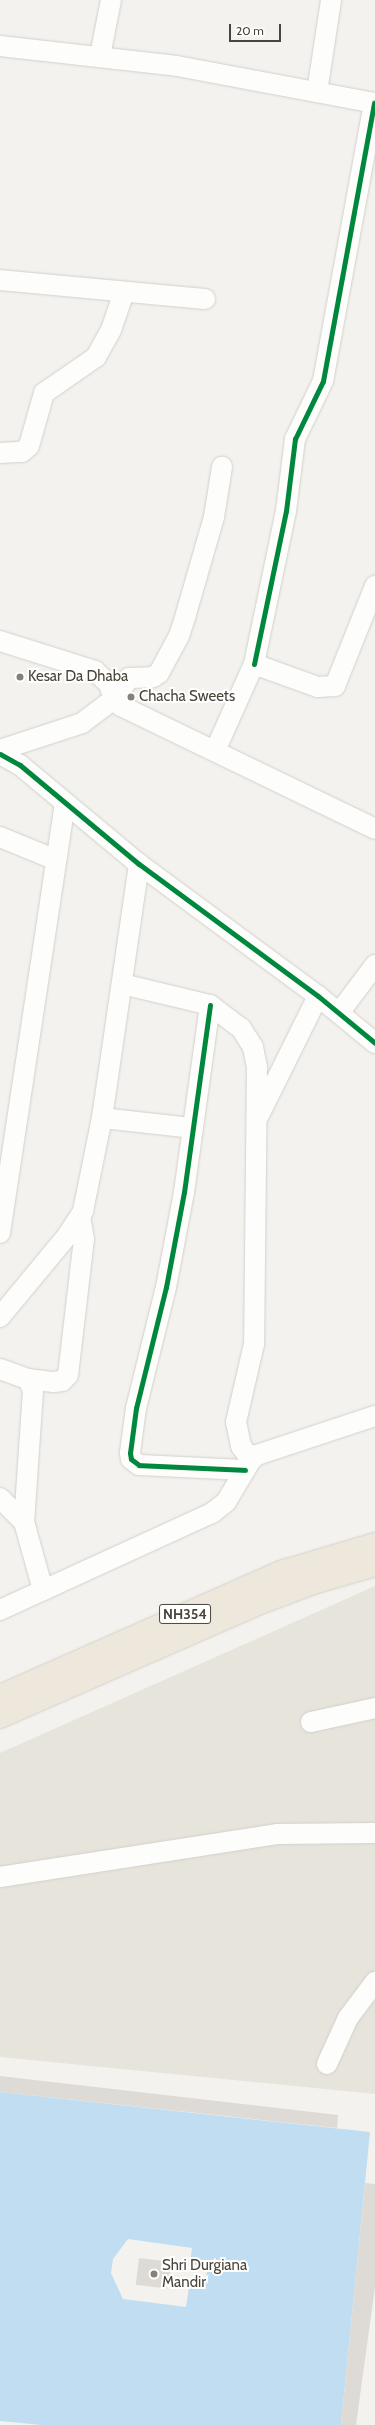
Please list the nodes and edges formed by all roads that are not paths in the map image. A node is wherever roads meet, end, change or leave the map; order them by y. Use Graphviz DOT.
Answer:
graph roads {
  1 [pos="111,0"];
  2 [pos="331,0"];
  3 [pos="0,46"];
  4 [pos="100,56"];
  5 [pos="317,92"];
  6 [pos="375,103"];
  7 [pos="0,280"];
  8 [pos="124,292"];
  9 [pos="205,299"];
  10 [pos="0,453"];
  11 [pos="222,466"];
  12 [pos="375,586"];
  13 [pos="0,641"];
  14 [pos="254,664"];
  15 [pos="114,699"];
  16 [pos="0,750"];
  17 [pos="215,751"];
  18 [pos="0,754"];
  19 [pos="65,805"];
  20 [pos="375,829"];
  21 [pos="0,837"];
  22 [pos="54,859"];
  23 [pos="139,864"];
  24 [pos="375,965"];
  25 [pos="122,984"];
  26 [pos="318,996"];
  27 [pos="210,1005"];
  28 [pos="339,1013"];
  29 [pos="375,1043"];
  30 [pos="102,1118"];
  31 [pos="256,1120"];
  32 [pos="192,1128"];
  33 [pos="80,1217"];
  34 [pos="0,1233"];
  35 [pos="0,1317"];
  36 [pos="0,1369"];
  37 [pos="28,1379"];
  38 [pos="375,1416"];
  39 [pos="248,1465"];
  40 [pos="0,1498"];
  41 [pos="24,1522"];
  42 [pos="375,1544"];
  43 [pos="375,1565"];
  44 [pos="43,1590"];
  45 [pos="0,1610"];
  46 [pos="0,1696"];
  47 [pos="375,1708"];
  48 [pos="0,1717"];
  49 [pos="311,1722"];
  50 [pos="375,1833"];
  51 [pos="0,1877"];
  52 [pos="375,1982"];
  53 [pos="327,2064"];
  1 -- 4 [label="street"];
  2 -- 5 [label="street"];
  3 -- 4 [label="street"];
  4 -- 5 [label="street"];
  5 -- 6 [label="street"];
  6 -- 14 [label="street"];
  7 -- 8 [label="street"];
  8 -- 9 [label="street"];
  8 -- 10 [label="street"];
  11 -- 15 [label="street"];
  12 -- 14 [label="street"];
  13 -- 15 [label="street"];
  14 -- 17 [label="street"];
  15 -- 16 [label="street"];
  15 -- 17 [label="street"];
  17 -- 20 [label="street"];
  18 -- 19 [label="street"];
  19 -- 22 [label="street"];
  19 -- 23 [label="street"];
  21 -- 22 [label="street"];
  22 -- 34 [label="street"];
  23 -- 25 [label="street"];
  23 -- 26 [label="street"];
  24 -- 28 [label="street"];
  25 -- 27 [label="street"];
  25 -- 30 [label="street"];
  26 -- 28 [label="street"];
  26 -- 31 [label="street"];
  27 -- 31 [label="street"];
  27 -- 32 [label="street"];
  28 -- 29 [label="street"];
  30 -- 32 [label="street"];
  30 -- 33 [label="street"];
  31 -- 39 [label="street"];
  32 -- 39 [label="street"];
  33 -- 35 [label="street"];
  33 -- 37 [label="street"];
  36 -- 37 [label="street"];
  37 -- 41 [label="street"];
  38 -- 39 [label="street"];
  39 -- 44 [label="street"];
  40 -- 41 [label="street"];
  41 -- 44 [label="street"];
  42 -- 46 [label="highway, NH354"];
  43 -- 48 [label="highway, NH354"];
  44 -- 45 [label="street"];
  47 -- 49 [label="street"];
  50 -- 51 [label="street"];
  52 -- 53 [label="street"];
}
